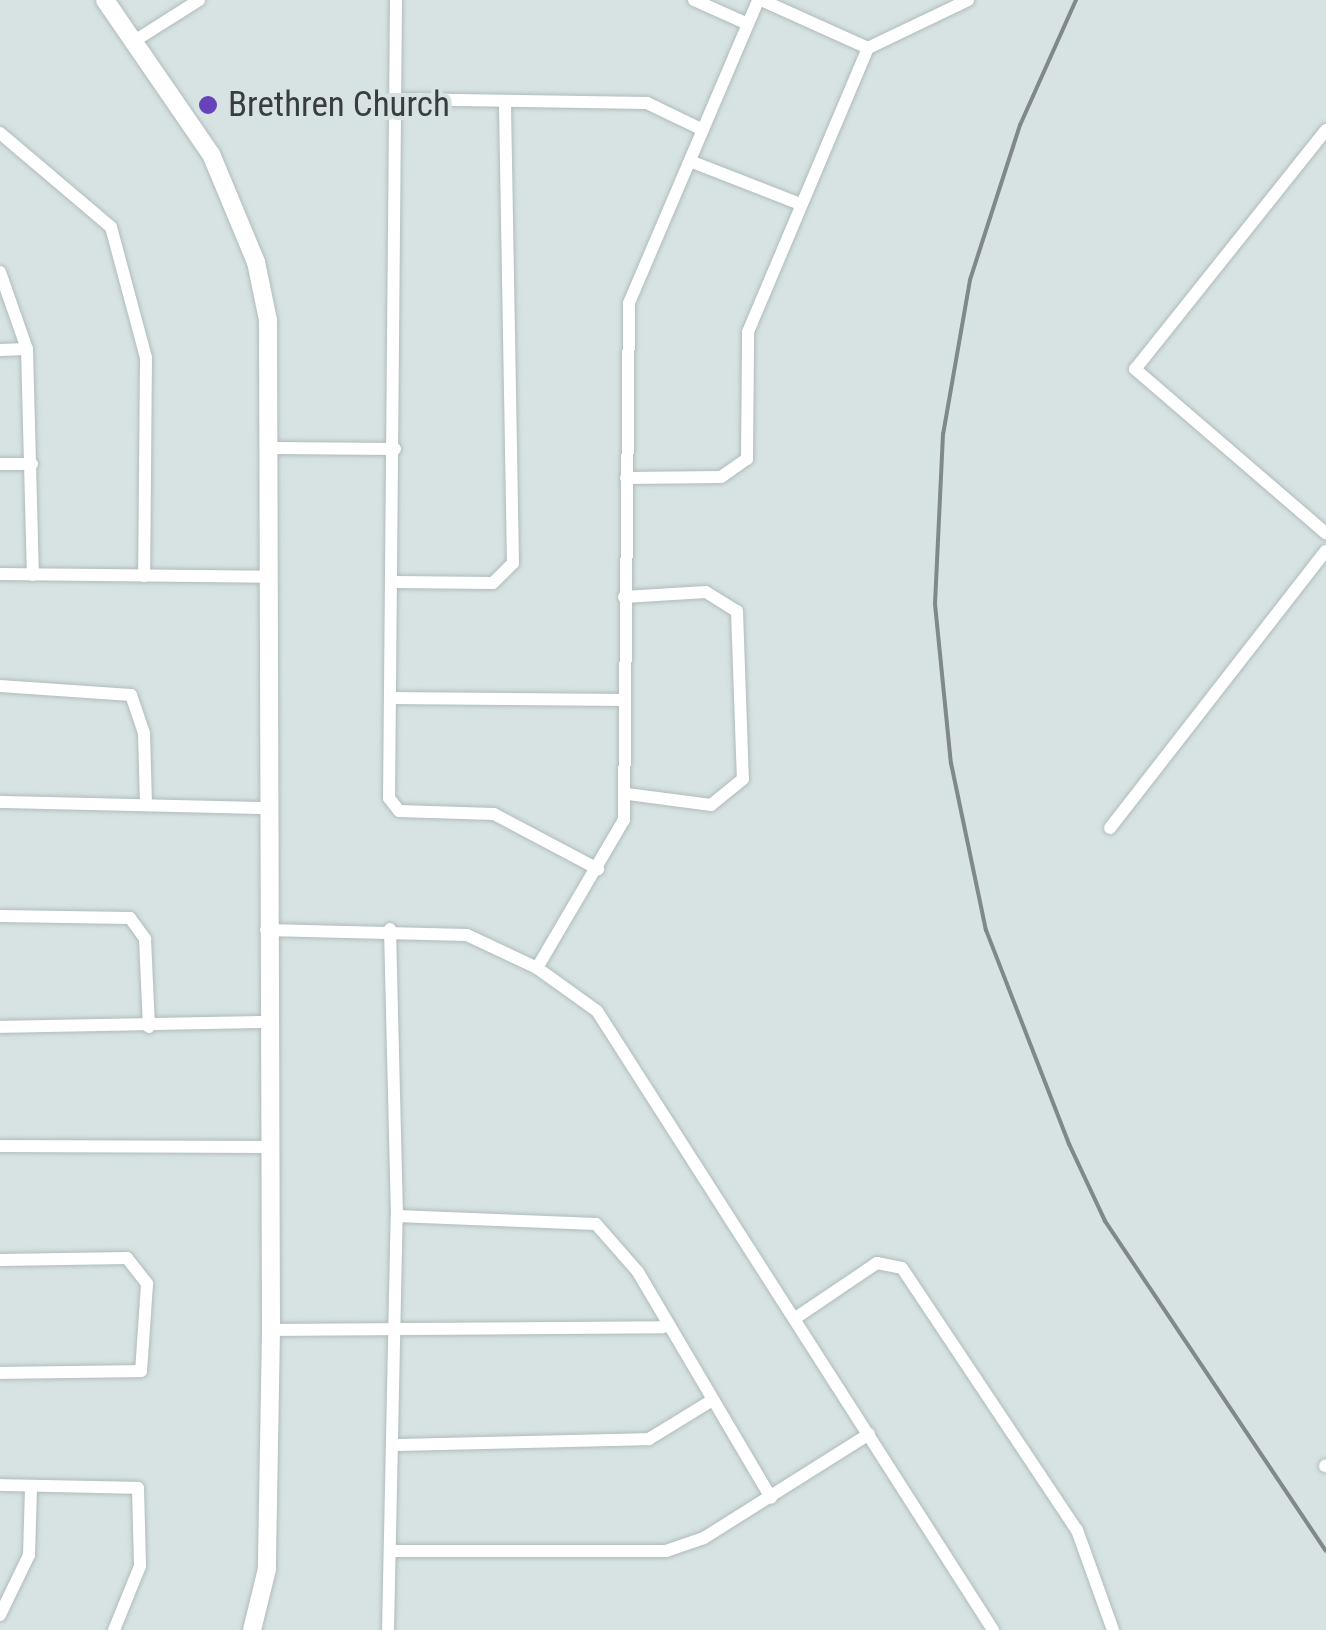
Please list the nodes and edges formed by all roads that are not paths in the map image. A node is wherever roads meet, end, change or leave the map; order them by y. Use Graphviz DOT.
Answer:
graph roads {
  1 [pos="105,0"];
  2 [pos="199,0"];
  3 [pos="396,0"];
  4 [pos="694,0"];
  5 [pos="759,0"];
  6 [pos="968,0"];
  7 [pos="748,24"];
  8 [pos="139,38"];
  9 [pos="868,48"];
  10 [pos="394,99"];
  11 [pos="506,101"];
  12 [pos="703,130"];
  13 [pos="1326,130"];
  14 [pos="0,133"];
  15 [pos="690,161"];
  16 [pos="798,203"];
  17 [pos="0,272"];
  18 [pos="27,349"];
  19 [pos="0,350"];
  20 [pos="273,448"];
  21 [pos="395,449"];
  22 [pos="0,464"];
  23 [pos="32,464"];
  24 [pos="626,478"];
  25 [pos="1326,534"];
  26 [pos="1326,551"];
  27 [pos="0,574"];
  28 [pos="33,575"];
  29 [pos="144,576"];
  30 [pos="270,577"];
  31 [pos="395,582"];
  32 [pos="624,597"];
  33 [pos="0,686"];
  34 [pos="394,698"];
  35 [pos="623,700"];
  36 [pos="627,794"];
  37 [pos="0,802"];
  38 [pos="146,804"];
  39 [pos="265,808"];
  40 [pos="1110,828"];
  41 [pos="598,869"];
  42 [pos="0,916"];
  43 [pos="390,929"];
  44 [pos="266,930"];
  45 [pos="538,968"];
  46 [pos="268,1022"];
  47 [pos="0,1027"];
  48 [pos="149,1027"];
  49 [pos="0,1146"];
  50 [pos="269,1146"];
  51 [pos="397,1216"];
  52 [pos="0,1260"];
  53 [pos="794,1318"];
  54 [pos="663,1326"];
  55 [pos="271,1330"];
  56 [pos="395,1331"];
  57 [pos="0,1374"];
  58 [pos="710,1401"];
  59 [pos="869,1434"];
  60 [pos="393,1446"];
  61 [pos="0,1485"];
  62 [pos="30,1486"];
  63 [pos="771,1498"];
  64 [pos="395,1551"];
  65 [pos="0,1615"];
  66 [pos="114,1630"];
  67 [pos="252,1630"];
  68 [pos="388,1630"];
  69 [pos="993,1630"];
  70 [pos="1113,1630"];
  1 -- 8 [label="street"];
  2 -- 8 [label="street"];
  3 -- 10 [label="street"];
  4 -- 7 [label="street"];
  5 -- 7 [label="street"];
  5 -- 9 [label="street"];
  6 -- 9 [label="street"];
  7 -- 12 [label="street"];
  8 -- 20 [label="street"];
  9 -- 16 [label="street"];
  10 -- 11 [label="street"];
  10 -- 21 [label="street"];
  11 -- 12 [label="street"];
  11 -- 31 [label="street"];
  12 -- 15 [label="street"];
  13 -- 25 [label="street"];
  14 -- 29 [label="street"];
  15 -- 16 [label="street"];
  15 -- 24 [label="street"];
  16 -- 24 [label="street"];
  17 -- 18 [label="street"];
  18 -- 19 [label="street"];
  18 -- 23 [label="street"];
  20 -- 21 [label="street"];
  20 -- 30 [label="street"];
  21 -- 31 [label="street"];
  22 -- 23 [label="street"];
  23 -- 28 [label="street"];
  24 -- 32 [label="street"];
  26 -- 40 [label="street"];
  27 -- 28 [label="street"];
  28 -- 29 [label="street"];
  29 -- 30 [label="street"];
  30 -- 39 [label="street"];
  31 -- 34 [label="street"];
  32 -- 35 [label="street"];
  32 -- 36 [label="street"];
  33 -- 38 [label="street"];
  34 -- 35 [label="street"];
  34 -- 41 [label="street"];
  35 -- 36 [label="street"];
  36 -- 41 [label="street"];
  37 -- 38 [label="street"];
  38 -- 39 [label="street"];
  39 -- 44 [label="street"];
  41 -- 45 [label="street"];
  42 -- 48 [label="street"];
  43 -- 44 [label="street"];
  43 -- 45 [label="street"];
  43 -- 51 [label="street"];
  44 -- 46 [label="street"];
  45 -- 53 [label="street"];
  46 -- 48 [label="street"];
  46 -- 50 [label="street"];
  47 -- 48 [label="street"];
  49 -- 50 [label="street"];
  50 -- 55 [label="street"];
  51 -- 54 [label="street"];
  51 -- 56 [label="street"];
  52 -- 57 [label="street"];
  53 -- 59 [label="street"];
  53 -- 70 [label="street"];
  54 -- 56 [label="street"];
  54 -- 58 [label="street"];
  55 -- 56 [label="street"];
  55 -- 67 [label="street"];
  56 -- 60 [label="street"];
  58 -- 60 [label="street"];
  58 -- 63 [label="street"];
  59 -- 63 [label="street"];
  59 -- 69 [label="street"];
  60 -- 64 [label="street"];
  61 -- 62 [label="street"];
  62 -- 65 [label="street"];
  62 -- 66 [label="street"];
  63 -- 64 [label="street"];
  64 -- 68 [label="street"];
}
